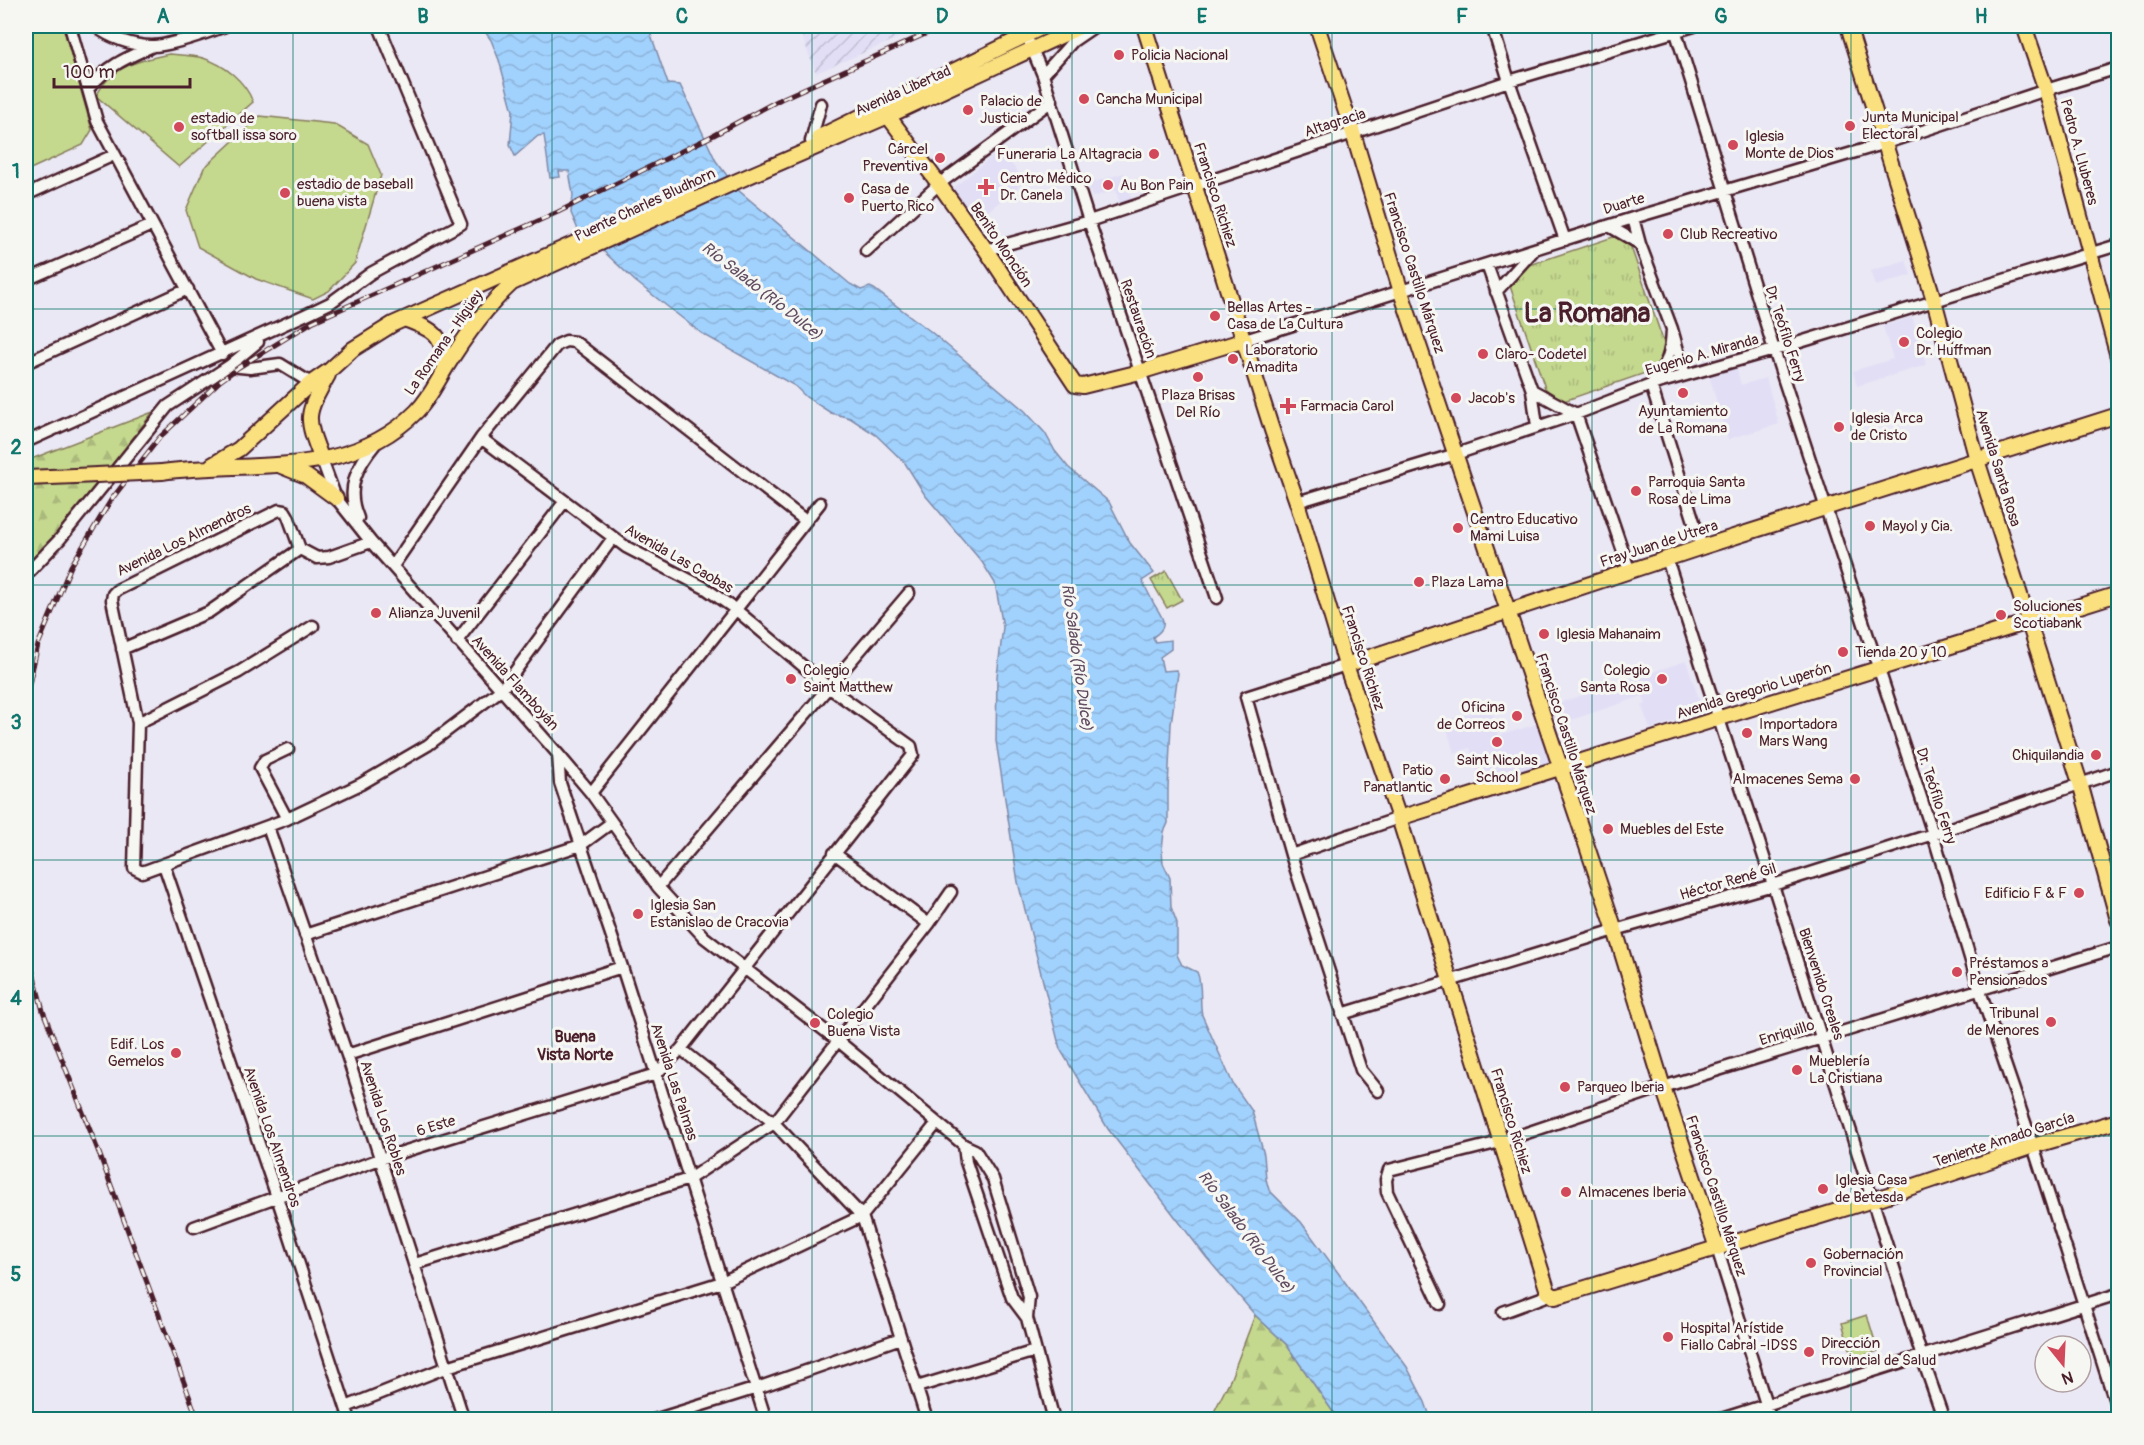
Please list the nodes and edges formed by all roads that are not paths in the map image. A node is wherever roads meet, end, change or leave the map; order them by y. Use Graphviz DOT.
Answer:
graph roads {
  1 [pos="70,26"];
  2 [pos="95,26"];
  3 [pos="225,26"];
  4 [pos="379,26"];
  5 [pos="1045,26"];
  6 [pos="1082,26"];
  7 [pos="1095,26"];
  8 [pos="1144,26"];
  9 [pos="1317,26"];
  10 [pos="1492,26"];
  11 [pos="1694,26"];
  12 [pos="1848,26"];
  13 [pos="2024,26"];
  14 [pos="1675,28"];
  15 [pos="1025,35"];
  16 [pos="153,46"];
  17 [pos="1032,50"];
  18 [pos="2118,68"];
  19 [pos="1044,75"];
  20 [pos="1509,81"];
  21 [pos="88,89"];
  22 [pos="2046,90"];
  23 [pos="1052,101"];
  24 [pos="821,104"];
  25 [pos="888,117"];
  26 [pos="1353,133"];
  27 [pos="811,141"];
  28 [pos="1886,143"];
  29 [pos="114,155"];
  30 [pos="732,178"];
  31 [pos="939,184"];
  32 [pos="1195,185"];
  33 [pos="1724,191"];
  34 [pos="26,195"];
  35 [pos="1633,218"];
  36 [pos="1089,221"];
  37 [pos="152,225"];
  38 [pos="1609,226"];
  39 [pos="1565,240"];
  40 [pos="1640,244"];
  41 [pos="2118,245"];
  42 [pos="986,250"];
  43 [pos="1534,250"];
  44 [pos="866,251"];
  45 [pos="567,253"];
  46 [pos="2089,254"];
  47 [pos="1487,265"];
  48 [pos="26,280"];
  49 [pos="188,290"];
  50 [pos="1401,292"];
  51 [pos="1496,292"];
  52 [pos="1935,300"];
  53 [pos="404,319"];
  54 [pos="1672,330"];
  55 [pos="270,333"];
  56 [pos="1245,340"];
  57 [pos="1774,350"];
  58 [pos="222,354"];
  59 [pos="2118,357"];
  60 [pos="26,363"];
  61 [pos="229,366"];
  62 [pos="445,369"];
  63 [pos="330,370"];
  64 [pos="1140,372"];
  65 [pos="1685,375"];
  66 [pos="311,383"];
  67 [pos="1088,385"];
  68 [pos="1651,385"];
  69 [pos="1532,390"];
  70 [pos="1576,414"];
  71 [pos="2118,415"];
  72 [pos="1537,426"];
  73 [pos="481,438"];
  74 [pos="26,441"];
  75 [pos="376,442"];
  76 [pos="1456,454"];
  77 [pos="322,460"];
  78 [pos="1977,460"];
  79 [pos="279,465"];
  80 [pos="207,467"];
  81 [pos="26,478"];
  82 [pos="336,498"];
  83 [pos="565,501"];
  84 [pos="1298,502"];
  85 [pos="820,503"];
  86 [pos="1826,509"];
  87 [pos="806,521"];
  88 [pos="364,532"];
  89 [pos="613,538"];
  90 [pos="371,542"];
  91 [pos="1702,547"];
  92 [pos="300,549"];
  93 [pos="1667,559"];
  94 [pos="393,566"];
  95 [pos="1630,572"];
  96 [pos="26,575"];
  97 [pos="909,592"];
  98 [pos="2118,594"];
  99 [pos="1217,598"];
  100 [pos="735,609"];
  101 [pos="1508,612"];
  102 [pos="2028,621"];
  103 [pos="313,626"];
  104 [pos="458,640"];
  105 [pos="122,649"];
  106 [pos="1346,665"];
  107 [pos="1877,670"];
  108 [pos="828,687"];
  109 [pos="502,689"];
  110 [pos="1718,719"];
  111 [pos="138,723"];
  112 [pos="288,749"];
  113 [pos="558,754"];
  114 [pos="1560,769"];
  115 [pos="2118,771"];
  116 [pos="2080,783"];
  117 [pos="591,793"];
  118 [pos="1399,818"];
  119 [pos="288,819"];
  120 [pos="611,823"];
  121 [pos="268,827"];
  122 [pos="1933,834"];
  123 [pos="581,845"];
  124 [pos="834,853"];
  125 [pos="1291,855"];
  126 [pos="164,865"];
  127 [pos="1773,885"];
  128 [pos="658,887"];
  129 [pos="951,892"];
  130 [pos="2118,920"];
  131 [pos="929,924"];
  132 [pos="1615,930"];
  133 [pos="305,935"];
  134 [pos="2118,947"];
  135 [pos="622,967"];
  136 [pos="743,968"];
  137 [pos="1450,980"];
  138 [pos="1980,991"];
  139 [pos="1342,1014"];
  140 [pos="1822,1038"];
  141 [pos="837,1040"];
  142 [pos="681,1049"];
  143 [pos="347,1055"];
  144 [pos="656,1074"];
  145 [pos="1663,1087"];
  146 [pos="1378,1091"];
  147 [pos="2118,1120"];
  148 [pos="774,1123"];
  149 [pos="937,1123"];
  150 [pos="1500,1142"];
  151 [pos="964,1145"];
  152 [pos="2033,1146"];
  153 [pos="381,1159"];
  154 [pos="689,1179"];
  155 [pos="277,1197"];
  156 [pos="1873,1200"];
  157 [pos="862,1216"];
  158 [pos="194,1227"];
  159 [pos="1717,1248"];
  160 [pos="415,1264"];
  161 [pos="722,1282"];
  162 [pos="2118,1294"];
  163 [pos="1553,1295"];
  164 [pos="1440,1304"];
  165 [pos="2084,1306"];
  166 [pos="1503,1312"];
  167 [pos="1027,1318"];
  168 [pos="901,1338"];
  169 [pos="1035,1351"];
  170 [pos="1922,1357"];
  171 [pos="447,1367"];
  172 [pos="917,1387"];
  173 [pos="757,1388"];
  174 [pos="1766,1403"];
  175 [pos="346,1407"];
  176 [pos="2118,1411"];
  177 [pos="350,1419"];
  178 [pos="464,1419"];
  179 [pos="654,1419"];
  180 [pos="766,1419"];
  181 [pos="927,1419"];
  182 [pos="1054,1419"];
  183 [pos="1718,1419"];
  184 [pos="1771,1419"];
  185 [pos="1944,1419"];
  1 -- 21 [label="street"];
  2 -- 16 [label="street"];
  3 -- 16 [label="street"];
  4 -- 55 [label="street"];
  5 -- 15 [label="main road, Avenida Libertad"];
  6 -- 17 [label="main road, Avenida Libertad"];
  7 -- 19 [label="street"];
  8 -- 32 [label="main road, Francisco Richiez"];
  9 -- 26 [label="main road, Francisco Castillo Márquez"];
  10 -- 20 [label="street"];
  11 -- 14 [label="street, Altagracia"];
  12 -- 28 [label="main road, Avenida Santa Rosa"];
  13 -- 22 [label="main road, Pedro A. Lluberes"];
  14 -- 20 [label="street, Altagracia"];
  14 -- 33 [label="street, Dr. Teófilo Ferry"];
  15 -- 17 [label="street, Restauración"];
  15 -- 27 [label="main road, Avenida Libertad"];
  16 -- 21 [label="street"];
  17 -- 19 [label="street, Restauración"];
  17 -- 25 [label="main road, Avenida Libertad"];
  18 -- 22 [label="street, Duarte"];
  19 -- 23 [label="street, Restauración"];
  20 -- 26 [label="street, Altagracia"];
  20 -- 39 [label="street"];
  21 -- 29 [label="street"];
  22 -- 28 [label="street, Duarte"];
  22 -- 46 [label="main road, Pedro A. Lluberes"];
  23 -- 31 [label="street"];
  23 -- 36 [label="street, Restauración"];
  24 -- 27 [label="street"];
  25 -- 30 [label="main road, Avenida Libertad"];
  25 -- 31 [label="main road, Benito Monción"];
  26 -- 32 [label="street, Altagracia"];
  26 -- 50 [label="main road, Francisco Castillo Márquez"];
  27 -- 30 [label="main road, Avenida Libertad"];
  28 -- 33 [label="street, Duarte"];
  28 -- 52 [label="main road, Avenida Santa Rosa"];
  29 -- 34 [label="street"];
  29 -- 37 [label="street"];
  30 -- 45 [label="main road, Puente Charles Bludhorn"];
  31 -- 42 [label="main road, Benito Monción"];
  31 -- 44 [label="street"];
  32 -- 36 [label="street, Altagracia"];
  32 -- 56 [label="main road, Francisco Richiez"];
  33 -- 35 [label="street, Duarte"];
  33 -- 57 [label="street, Dr. Teófilo Ferry"];
  35 -- 38 [label="street, Duarte"];
  35 -- 40 [label="street"];
  36 -- 42 [label="street, Altagracia"];
  36 -- 64 [label="street, Restauración"];
  37 -- 48 [label="street"];
  37 -- 49 [label="street"];
  38 -- 39 [label="street, Duarte"];
  38 -- 40 [label="street"];
  39 -- 43 [label="street, Duarte"];
  40 -- 54 [label="street"];
  41 -- 46 [label="street, Eugenio A. Miranda"];
  42 -- 67 [label="main road, Benito Monción"];
  43 -- 47 [label="street, Duarte"];
  43 -- 51 [label="street"];
  45 -- 53 [label="main road, La Romana - Higüey"];
  45 -- 62 [label="main road, La Romana - Higüey"];
  46 -- 52 [label="street, Eugenio A. Miranda"];
  46 -- 59 [label="main road, Pedro A. Lluberes"];
  47 -- 50 [label="street, Duarte"];
  47 -- 51 [label="street"];
  49 -- 58 [label="street"];
  49 -- 60 [label="street"];
  50 -- 56 [label="street, Duarte"];
  50 -- 76 [label="main road, Francisco Castillo Márquez"];
  51 -- 69 [label="street"];
  52 -- 57 [label="street, Eugenio A. Miranda"];
  52 -- 78 [label="main road, Avenida Santa Rosa"];
  53 -- 62 [label="main road"];
  53 -- 63 [label="main road, La Romana - Higüey"];
  54 -- 65 [label="street"];
  54 -- 68 [label="street"];
  55 -- 58 [label="street"];
  55 -- 61 [label="street"];
  56 -- 64 [label="main road, Duarte"];
  56 -- 84 [label="main road, Francisco Richiez"];
  57 -- 65 [label="street, Eugenio A. Miranda"];
  57 -- 86 [label="street, Dr. Teófilo Ferry"];
  58 -- 74 [label="street"];
  61 -- 66 [label="street"];
  61 -- 96 [label="street"];
  62 -- 75 [label="main road, La Romana - Higüey"];
  63 -- 66 [label="main road, La Romana - Higüey"];
  63 -- 77 [label="main road"];
  64 -- 67 [label="main road, Duarte"];
  64 -- 99 [label="street, Restauración"];
  65 -- 68 [label="street, Eugenio A. Miranda"];
  66 -- 80 [label="main road, La Romana - Higüey"];
  68 -- 70 [label="street, Eugenio A. Miranda"];
  68 -- 91 [label="street"];
  69 -- 70 [label="street"];
  69 -- 72 [label="street"];
  70 -- 72 [label="street, Eugenio A. Miranda"];
  70 -- 95 [label="street"];
  71 -- 78 [label="main road, Fray Juan de Utrera"];
  72 -- 76 [label="street, Eugenio A. Miranda"];
  73 -- 83 [label="street, Avenida Las Caobas"];
  73 -- 87 [label="street"];
  73 -- 94 [label="street"];
  75 -- 77 [label="main road, La Romana - Higüey"];
  75 -- 88 [label="street"];
  76 -- 84 [label="street, Eugenio A. Miranda"];
  76 -- 101 [label="main road, Francisco Castillo Márquez"];
  77 -- 79 [label="main road, La Romana - Higüey"];
  77 -- 82 [label="street, Avenida Flamboyán"];
  78 -- 86 [label="main road, Fray Juan de Utrera"];
  78 -- 102 [label="main road, Avenida Santa Rosa"];
  79 -- 80 [label="main road, La Romana - Higüey"];
  79 -- 82 [label="main road"];
  80 -- 81 [label="main road, La Romana - Higüey, bridge"];
  82 -- 88 [label="street, Avenida Flamboyán"];
  83 -- 89 [label="street, Avenida Las Caobas"];
  83 -- 104 [label="street"];
  84 -- 106 [label="main road, Francisco Richiez"];
  85 -- 87 [label="street"];
  86 -- 91 [label="main road, Fray Juan de Utrera"];
  86 -- 107 [label="street, Dr. Teófilo Ferry"];
  87 -- 100 [label="street"];
  88 -- 90 [label="street, Avenida Flamboyán"];
  89 -- 100 [label="street, Avenida Las Caobas"];
  89 -- 109 [label="street"];
  90 -- 92 [label="street"];
  90 -- 94 [label="street, Avenida Flamboyán"];
  91 -- 93 [label="main road, Fray Juan de Utrera"];
  92 -- 105 [label="street"];
  92 -- 105 [label="street, Avenida Los Almendros"];
  93 -- 95 [label="main road, Fray Juan de Utrera"];
  93 -- 110 [label="street, Bienvenido Creales"];
  94 -- 104 [label="street, Avenida Flamboyán"];
  95 -- 101 [label="main road, Fray Juan de Utrera"];
  97 -- 108 [label="street"];
  98 -- 102 [label="main road, Avenida Gregorio Luperón"];
  100 -- 108 [label="street, Avenida Las Caobas"];
  100 -- 117 [label="street"];
  101 -- 106 [label="main road, Fray Juan de Utrera"];
  101 -- 114 [label="main road, Francisco Castillo Márquez"];
  102 -- 107 [label="main road, Avenida Gregorio Luperón"];
  102 -- 116 [label="main road, Avenida Santa Rosa"];
  103 -- 111 [label="street"];
  104 -- 109 [label="street, Avenida Flamboyán"];
  105 -- 111 [label="street, Avenida Los Almendros"];
  106 -- 118 [label="main road, Francisco Richiez"];
  106 -- 125 [label="street, Fray Juan de Utrera"];
  107 -- 110 [label="main road, Avenida Gregorio Luperón"];
  107 -- 122 [label="street, Dr. Teófilo Ferry"];
  108 -- 124 [label="street, Avenida Las Caobas"];
  108 -- 128 [label="street"];
  109 -- 113 [label="street, Avenida Flamboyán"];
  109 -- 119 [label="street"];
  110 -- 114 [label="main road, Avenida Gregorio Luperón"];
  110 -- 127 [label="street, Bienvenido Creales"];
  111 -- 126 [label="street, Avenida Los Almendros"];
  112 -- 119 [label="street"];
  113 -- 117 [label="street, Avenida Flamboyán"];
  113 -- 123 [label="street, Avenida Las Palmas"];
  114 -- 118 [label="main road, Avenida Gregorio Luperón"];
  114 -- 132 [label="main road, Francisco Castillo Márquez"];
  115 -- 116 [label="street, Héctor René Gil"];
  116 -- 122 [label="street, Héctor René Gil"];
  116 -- 130 [label="main road, Avenida Santa Rosa"];
  117 -- 120 [label="street, Avenida Flamboyán"];
  118 -- 125 [label="street"];
  118 -- 137 [label="main road, Francisco Richiez"];
  119 -- 121 [label="street"];
  120 -- 123 [label="street"];
  120 -- 128 [label="street, Avenida Flamboyán"];
  121 -- 126 [label="street"];
  121 -- 133 [label="street, Avenida Los Robles"];
  122 -- 127 [label="street, Héctor René Gil"];
  122 -- 138 [label="street, Dr. Teófilo Ferry"];
  123 -- 133 [label="street"];
  123 -- 135 [label="street, Avenida Las Palmas"];
  124 -- 131 [label="street"];
  124 -- 136 [label="street"];
  125 -- 139 [label="street"];
  126 -- 155 [label="street, Avenida Los Almendros"];
  127 -- 132 [label="street, Héctor René Gil"];
  127 -- 140 [label="street, Bienvenido Creales"];
  128 -- 136 [label="street, Avenida Flamboyán"];
  129 -- 131 [label="street"];
  131 -- 141 [label="street"];
  132 -- 137 [label="street, Héctor René Gil"];
  132 -- 145 [label="main road, Francisco Castillo Márquez"];
  133 -- 143 [label="street, Avenida Los Robles"];
  134 -- 138 [label="street, Enriquillo"];
  135 -- 143 [label="street"];
  135 -- 144 [label="street, Avenida Las Palmas"];
  136 -- 141 [label="street, Avenida Flamboyán"];
  136 -- 142 [label="street"];
  137 -- 139 [label="street, Héctor René Gil"];
  137 -- 150 [label="main road, Francisco Richiez"];
  138 -- 140 [label="street, Enriquillo"];
  138 -- 152 [label="street, Dr. Teófilo Ferry"];
  139 -- 146 [label="street"];
  140 -- 145 [label="street, Enriquillo"];
  140 -- 156 [label="street, Bienvenido Creales"];
  141 -- 148 [label="street"];
  141 -- 149 [label="street, Avenida Flamboyán"];
  142 -- 144 [label="street"];
  142 -- 148 [label="street"];
  143 -- 153 [label="street, Avenida Los Robles"];
  144 -- 153 [label="street, 6 Este"];
  144 -- 154 [label="street, Avenida Las Palmas"];
  145 -- 150 [label="street, Enriquillo"];
  145 -- 159 [label="main road, Francisco Castillo Márquez"];
  147 -- 152 [label="main road, Teniente Amado García"];
  148 -- 154 [label="street"];
  148 -- 157 [label="street"];
  149 -- 151 [label="street, Avenida Flamboyán"];
  149 -- 157 [label="street"];
  150 -- 163 [label="main road, Francisco Richiez"];
  150 -- 164 [label="street, Enriquillo"];
  151 -- 167 [label="street"];
  151 -- 167 [label="street, Avenida Flamboyán"];
  152 -- 156 [label="main road, Teniente Amado García"];
  152 -- 165 [label="street, Dr. Teófilo Ferry"];
  153 -- 155 [label="street, 6 Este"];
  153 -- 160 [label="street, Avenida Los Robles"];
  154 -- 160 [label="street"];
  154 -- 161 [label="street, Avenida Las Palmas"];
  155 -- 158 [label="street, 6 Este"];
  155 -- 175 [label="street, Avenida Los Almendros"];
  156 -- 159 [label="main road, Teniente Amado García"];
  156 -- 170 [label="street, Bienvenido Creales"];
  157 -- 161 [label="street"];
  157 -- 168 [label="street"];
  159 -- 163 [label="main road, Teniente Amado García"];
  159 -- 174 [label="street, Francisco Castillo Márquez"];
  160 -- 171 [label="street, Avenida Los Robles"];
  161 -- 171 [label="street"];
  161 -- 173 [label="street, Avenida Las Palmas"];
  162 -- 165 [label="street"];
  163 -- 166 [label="street"];
  165 -- 170 [label="street"];
  165 -- 176 [label="street, Dr. Teófilo Ferry"];
  167 -- 169 [label="street"];
  168 -- 172 [label="street"];
  168 -- 173 [label="street"];
  169 -- 172 [label="street"];
  169 -- 182 [label="street"];
  170 -- 174 [label="street"];
  170 -- 185 [label="street, Bienvenido Creales"];
  171 -- 175 [label="street"];
  171 -- 178 [label="street, Avenida Los Robles"];
  172 -- 181 [label="street"];
  173 -- 179 [label="street"];
  173 -- 180 [label="street, Avenida Las Palmas"];
  174 -- 183 [label="street"];
  174 -- 184 [label="street, Francisco Castillo Márquez"];
  175 -- 177 [label="street, Avenida Los Almendros"];
}
